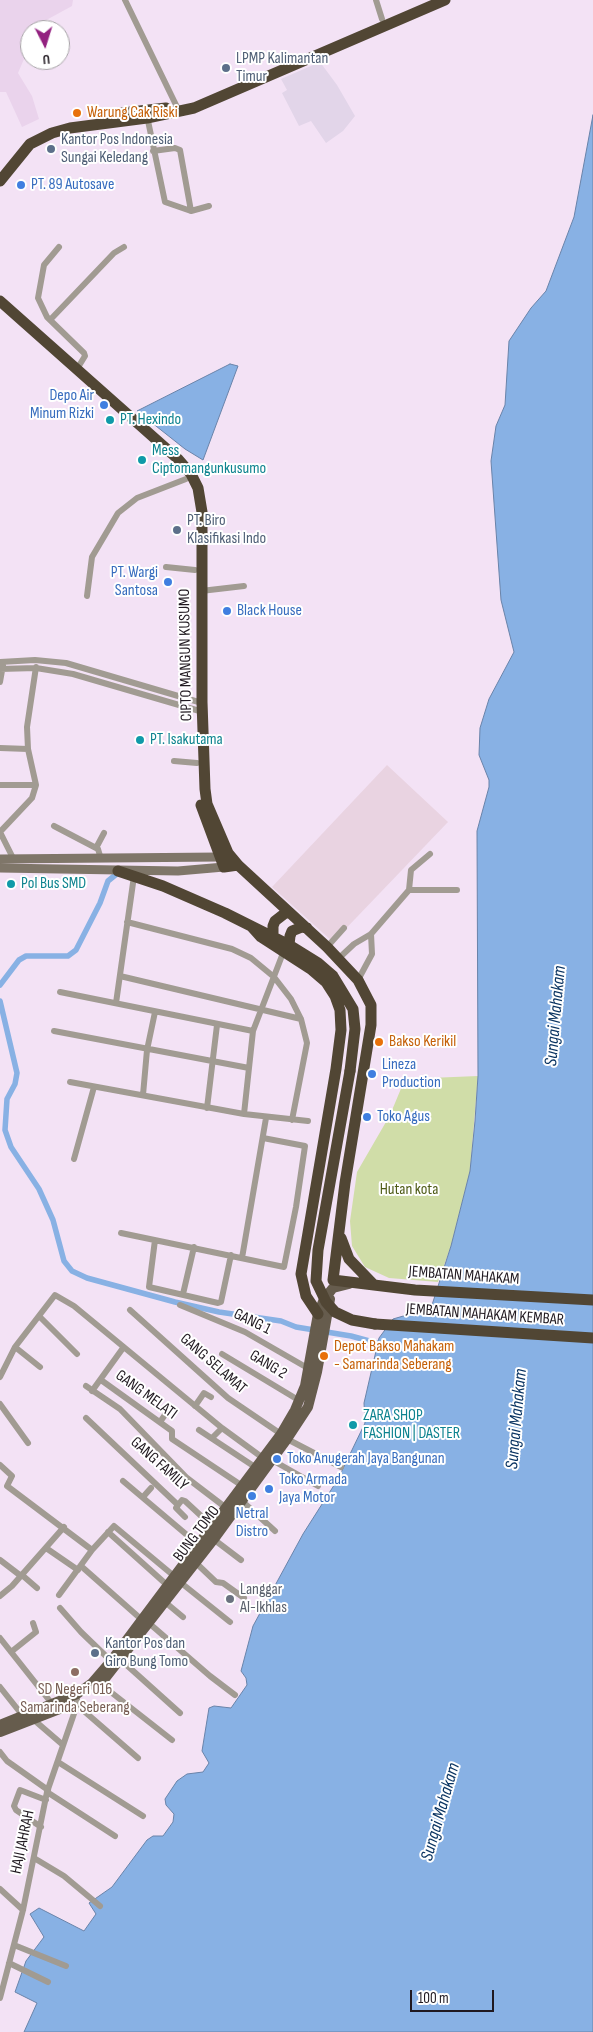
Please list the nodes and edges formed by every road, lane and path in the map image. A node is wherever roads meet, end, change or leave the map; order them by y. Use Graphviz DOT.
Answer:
graph roads {
  1 [pos="125,0"];
  2 [pos="376,0"];
  3 [pos="428,0"];
  4 [pos="445,0"];
  5 [pos="382,19"];
  6 [pos="331,44"];
  7 [pos="177,107"];
  8 [pos="147,114"];
  9 [pos="154,151"];
  10 [pos="0,170"];
  11 [pos="0,181"];
  12 [pos="209,206"];
  13 [pos="190,211"];
  14 [pos="59,247"];
  15 [pos="124,247"];
  16 [pos="0,301"];
  17 [pos="0,311"];
  18 [pos="50,320"];
  19 [pos="77,369"];
  20 [pos="186,479"];
  21 [pos="166,567"];
  22 [pos="195,570"];
  23 [pos="244,586"];
  24 [pos="201,592"];
  25 [pos="87,596"];
  26 [pos="35,660"];
  27 [pos="1,665"];
  28 [pos="36,668"];
  29 [pos="0,682"];
  30 [pos="199,707"];
  31 [pos="0,748"];
  32 [pos="28,749"];
  33 [pos="174,761"];
  34 [pos="197,763"];
  35 [pos="0,785"];
  36 [pos="36,785"];
  37 [pos="54,826"];
  38 [pos="0,832"];
  39 [pos="104,833"];
  40 [pos="96,848"];
  41 [pos="430,854"];
  42 [pos="13,858"];
  43 [pos="73,858"];
  44 [pos="0,859"];
  45 [pos="101,859"];
  46 [pos="224,859"];
  47 [pos="0,868"];
  48 [pos="73,869"];
  49 [pos="118,871"];
  50 [pos="134,876"];
  51 [pos="409,890"];
  52 [pos="457,890"];
  53 [pos="290,912"];
  54 [pos="128,922"];
  55 [pos="252,927"];
  56 [pos="307,928"];
  57 [pos="344,928"];
  58 [pos="372,934"];
  59 [pos="274,938"];
  60 [pos="328,947"];
  61 [pos="286,949"];
  62 [pos="338,958"];
  63 [pos="120,976"];
  64 [pos="274,977"];
  65 [pos="358,980"];
  66 [pos="60,992"];
  67 [pos="116,1003"];
  68 [pos="261,1010"];
  69 [pos="155,1012"];
  70 [pos="301,1019"];
  71 [pos="217,1025"];
  72 [pos="54,1031"];
  73 [pos="253,1031"];
  74 [pos="147,1050"];
  75 [pos="211,1062"];
  76 [pos="249,1068"];
  77 [pos="70,1082"];
  78 [pos="94,1088"];
  79 [pos="143,1095"];
  80 [pos="207,1108"];
  81 [pos="244,1114"];
  82 [pos="266,1118"];
  83 [pos="292,1120"];
  84 [pos="308,1121"];
  85 [pos="263,1138"];
  86 [pos="74,1159"];
  87 [pos="340,1231"];
  88 [pos="121,1233"];
  89 [pos="155,1240"];
  90 [pos="194,1247"];
  91 [pos="231,1256"];
  92 [pos="242,1258"];
  93 [pos="333,1284"];
  94 [pos="374,1285"];
  95 [pos="182,1294"];
  96 [pos="593,1300"];
  97 [pos="180,1305"];
  98 [pos="130,1310"];
  99 [pos="318,1314"];
  100 [pos="39,1316"];
  101 [pos="593,1338"];
  102 [pos="15,1347"];
  103 [pos="123,1348"];
  104 [pos="77,1354"];
  105 [pos="222,1354"];
  106 [pos="40,1367"];
  107 [pos="313,1370"];
  108 [pos="0,1377"];
  109 [pos="101,1380"];
  110 [pos="86,1386"];
  111 [pos="92,1391"];
  112 [pos="210,1397"];
  113 [pos="300,1400"];
  114 [pos="0,1404"];
  115 [pos="194,1406"];
  116 [pos="169,1409"];
  117 [pos="86,1418"];
  118 [pos="160,1422"];
  119 [pos="222,1428"];
  120 [pos="199,1430"];
  121 [pos="284,1437"];
  122 [pos="212,1438"];
  123 [pos="28,1443"];
  124 [pos="268,1459"];
  125 [pos="0,1465"];
  126 [pos="341,1467"];
  127 [pos="255,1468"];
  128 [pos="123,1481"];
  129 [pos="241,1485"];
  130 [pos="318,1486"];
  131 [pos="152,1488"];
  132 [pos="144,1497"];
  133 [pos="242,1501"];
  134 [pos="178,1505"];
  135 [pos="225,1507"];
  136 [pos="185,1517"];
  137 [pos="64,1527"];
  138 [pos="275,1530"];
  139 [pos="108,1532"];
  140 [pos="211,1533"];
  141 [pos="201,1547"];
  142 [pos="46,1548"];
  143 [pos="92,1550"];
  144 [pos="0,1560"];
  145 [pos="241,1560"];
  146 [pos="195,1562"];
  147 [pos="80,1568"];
  148 [pos="22,1576"];
  149 [pos="177,1579"];
  150 [pos="167,1585"];
  151 [pos="37,1588"];
  152 [pos="59,1594"];
  153 [pos="0,1596"];
  154 [pos="244,1598"];
  155 [pos="165,1602"];
  156 [pos="60,1608"];
  157 [pos="182,1617"];
  158 [pos="230,1622"];
  159 [pos="33,1623"];
  160 [pos="144,1623"];
  161 [pos="0,1638"];
  162 [pos="11,1652"];
  163 [pos="116,1661"];
  164 [pos="98,1682"];
  165 [pos="0,1687"];
  166 [pos="236,1695"];
  167 [pos="78,1700"];
  168 [pos="53,1705"];
  169 [pos="180,1713"];
  170 [pos="23,1716"];
  171 [pos="34,1720"];
  172 [pos="0,1725"];
  173 [pos="0,1732"];
  174 [pos="172,1740"];
  175 [pos="63,1746"];
  176 [pos="0,1752"];
  177 [pos="138,1758"];
  178 [pos="58,1762"];
  179 [pos="48,1791"];
  180 [pos="46,1800"];
  181 [pos="143,1816"];
  182 [pos="41,1827"];
  183 [pos="115,1836"];
  184 [pos="34,1858"];
  185 [pos="0,1889"];
  186 [pos="100,1906"];
  187 [pos="23,1910"];
  188 [pos="14,1945"];
  189 [pos="10,1963"];
  190 [pos="66,1966"];
  191 [pos="48,1982"];
  192 [pos="0,1998"];
  1 -- 7 [label="street"];
  2 -- 5 [label="street"];
  3 -- 5 [label="highway"];
  4 -- 6 [label="highway"];
  5 -- 6 [label="highway"];
  6 -- 7 [label="highway"];
  6 -- 8 [label="highway"];
  7 -- 8 [label="highway"];
  8 -- 9 [label="street"];
  8 -- 10 [label="highway"];
  8 -- 11 [label="highway"];
  9 -- 13 [label="street"];
  9 -- 13 [label="street"];
  12 -- 13 [label="street"];
  14 -- 18 [label="street"];
  15 -- 18 [label="street"];
  16 -- 19 [label="highway, CIPTO MANGUN KUSUMO"];
  17 -- 20 [label="highway, CIPTO MANGUN KUSUMO"];
  18 -- 19 [label="street"];
  19 -- 24 [label="highway, CIPTO MANGUN KUSUMO"];
  20 -- 22 [label="highway, CIPTO MANGUN KUSUMO"];
  20 -- 25 [label="street"];
  21 -- 22 [label="street"];
  22 -- 30 [label="highway, CIPTO MANGUN KUSUMO"];
  23 -- 24 [label="street"];
  24 -- 30 [label="highway, CIPTO MANGUN KUSUMO"];
  26 -- 27 [label="street"];
  26 -- 28 [label="street"];
  26 -- 30 [label="street"];
  27 -- 28 [label="street"];
  27 -- 29 [label="street"];
  28 -- 30 [label="street"];
  28 -- 32 [label="street"];
  30 -- 34 [label="highway, CIPTO MANGUN KUSUMO"];
  30 -- 46 [label="highway, CIPTO MANGUN KUSUMO"];
  31 -- 32 [label="street"];
  32 -- 36 [label="street"];
  33 -- 34 [label="street"];
  34 -- 46 [label="highway, CIPTO MANGUN KUSUMO"];
  35 -- 36 [label="street"];
  36 -- 38 [label="street"];
  37 -- 40 [label="street"];
  38 -- 42 [label="street"];
  39 -- 40 [label="street"];
  40 -- 45 [label="street"];
  41 -- 51 [label="street"];
  42 -- 43 [label="main road"];
  42 -- 44 [label="main road"];
  43 -- 45 [label="main road"];
  43 -- 48 [label="main road"];
  45 -- 46 [label="main road"];
  46 -- 49 [label="main road"];
  46 -- 53 [label="highway, CIPTO MANGUN KUSUMO"];
  47 -- 48 [label="main road"];
  48 -- 49 [label="main road"];
  49 -- 50 [label="highway"];
  50 -- 54 [label="street"];
  50 -- 55 [label="highway"];
  51 -- 52 [label="street"];
  51 -- 58 [label="street"];
  53 -- 56 [label="highway, CIPTO MANGUN KUSUMO"];
  53 -- 59 [label="highway"];
  54 -- 63 [label="street"];
  54 -- 64 [label="street"];
  55 -- 59 [label="highway"];
  55 -- 61 [label="highway"];
  56 -- 60 [label="highway, CIPTO MANGUN KUSUMO"];
  56 -- 61 [label="highway"];
  57 -- 60 [label="street"];
  58 -- 62 [label="street"];
  58 -- 65 [label="street"];
  59 -- 61 [label="highway"];
  60 -- 62 [label="highway, CIPTO MANGUN KUSUMO"];
  61 -- 64 [label="street"];
  61 -- 99 [label="highway"];
  61 -- 101 [label="highway, JEMBATAN MAHAKAM KEMBAR, bridge"];
  62 -- 65 [label="highway, CIPTO MANGUN KUSUMO"];
  63 -- 67 [label="street"];
  63 -- 68 [label="street"];
  64 -- 68 [label="street"];
  64 -- 70 [label="street"];
  65 -- 87 [label="highway, CIPTO MANGUN KUSUMO"];
  66 -- 67 [label="street"];
  67 -- 69 [label="street"];
  68 -- 70 [label="street"];
  68 -- 73 [label="street"];
  69 -- 71 [label="street"];
  69 -- 74 [label="street"];
  70 -- 83 [label="street"];
  71 -- 73 [label="street"];
  71 -- 75 [label="street"];
  72 -- 74 [label="street"];
  73 -- 76 [label="street"];
  74 -- 75 [label="street"];
  74 -- 79 [label="street"];
  75 -- 76 [label="street"];
  75 -- 80 [label="street"];
  76 -- 81 [label="street"];
  77 -- 78 [label="street"];
  78 -- 79 [label="street"];
  78 -- 86 [label="street"];
  79 -- 80 [label="street"];
  80 -- 81 [label="street"];
  81 -- 82 [label="street"];
  82 -- 83 [label="street"];
  82 -- 85 [label="street"];
  83 -- 84 [label="street"];
  85 -- 92 [label="street"];
  85 -- 92 [label="street"];
  87 -- 93 [label="highway, CIPTO MANGUN KUSUMO"];
  87 -- 94 [label="highway"];
  88 -- 89 [label="street"];
  89 -- 90 [label="street"];
  89 -- 95 [label="street"];
  90 -- 91 [label="street"];
  90 -- 95 [label="street"];
  91 -- 92 [label="street"];
  91 -- 95 [label="street"];
  93 -- 94 [label="highway, JEMBATAN MAHAKAM"];
  93 -- 99 [label="main road, BUNG TOMO"];
  93 -- 107 [label="main road, BUNG TOMO"];
  94 -- 96 [label="highway, JEMBATAN MAHAKAM"];
  97 -- 107 [label="street, GANG 1"];
  98 -- 121 [label="street, GANG SELAMAT"];
  99 -- 107 [label="main road, BUNG TOMO"];
  100 -- 102 [label="street"];
  100 -- 103 [label="street"];
  100 -- 104 [label="street"];
  102 -- 106 [label="street"];
  102 -- 108 [label="street"];
  103 -- 109 [label="street"];
  103 -- 115 [label="street"];
  105 -- 113 [label="street, GANG 2"];
  107 -- 113 [label="main road, BUNG TOMO"];
  107 -- 121 [label="main road, BUNG TOMO"];
  109 -- 111 [label="street"];
  109 -- 118 [label="street, GANG MELATI"];
  110 -- 111 [label="street"];
  111 -- 135 [label="street"];
  112 -- 115 [label="street"];
  113 -- 121 [label="main road, BUNG TOMO"];
  114 -- 123 [label="street"];
  115 -- 119 [label="street"];
  116 -- 118 [label="street"];
  117 -- 134 [label="street, GANG FAMILY"];
  118 -- 129 [label="street, GANG MELATI"];
  119 -- 122 [label="street"];
  119 -- 124 [label="street"];
  120 -- 122 [label="street"];
  121 -- 124 [label="main road, BUNG TOMO"];
  121 -- 126 [label="street, GANG SELAMAT"];
  122 -- 127 [label="street"];
  124 -- 127 [label="main road, BUNG TOMO"];
  124 -- 130 [label="street"];
  124 -- 133 [label="main road, BUNG TOMO"];
  125 -- 137 [label="street"];
  127 -- 129 [label="main road, BUNG TOMO"];
  128 -- 132 [label="street"];
  129 -- 135 [label="main road, BUNG TOMO"];
  131 -- 132 [label="street"];
  132 -- 141 [label="street"];
  133 -- 138 [label="street"];
  133 -- 140 [label="main road, BUNG TOMO"];
  134 -- 136 [label="street"];
  134 -- 140 [label="street, GANG FAMILY"];
  135 -- 140 [label="main road, BUNG TOMO"];
  137 -- 142 [label="street"];
  137 -- 143 [label="street"];
  139 -- 143 [label="street"];
  139 -- 149 [label="street"];
  139 -- 150 [label="street"];
  140 -- 141 [label="main road, BUNG TOMO"];
  140 -- 145 [label="street"];
  141 -- 146 [label="main road, BUNG TOMO"];
  141 -- 149 [label="main road, BUNG TOMO"];
  142 -- 147 [label="street"];
  142 -- 148 [label="street"];
  143 -- 147 [label="street"];
  144 -- 148 [label="street"];
  146 -- 149 [label="main road, BUNG TOMO"];
  146 -- 154 [label="street"];
  147 -- 152 [label="street"];
  147 -- 160 [label="street"];
  148 -- 151 [label="street"];
  148 -- 153 [label="street"];
  149 -- 150 [label="main road, BUNG TOMO"];
  149 -- 155 [label="main road, BUNG TOMO"];
  149 -- 158 [label="street"];
  150 -- 160 [label="main road, BUNG TOMO"];
  155 -- 157 [label="street"];
  155 -- 160 [label="main road, BUNG TOMO"];
  156 -- 163 [label="street"];
  159 -- 162 [label="street"];
  160 -- 163 [label="main road, BUNG TOMO"];
  160 -- 166 [label="street"];
  161 -- 162 [label="street"];
  162 -- 168 [label="street"];
  163 -- 164 [label="main road, BUNG TOMO"];
  163 -- 169 [label="street"];
  164 -- 167 [label="main road, BUNG TOMO"];
  164 -- 174 [label="street"];
  165 -- 170 [label="street"];
  167 -- 168 [label="main road, BUNG TOMO"];
  167 -- 171 [label="main road, BUNG TOMO"];
  167 -- 175 [label="street, HAJI JAHRAH"];
  167 -- 177 [label="street"];
  168 -- 170 [label="main road, BUNG TOMO"];
  170 -- 172 [label="main road, BUNG TOMO"];
  171 -- 173 [label="main road, BUNG TOMO"];
  171 -- 175 [label="street"];
  175 -- 178 [label="street, HAJI JAHRAH"];
  176 -- 179 [label="street"];
  178 -- 179 [label="street, HAJI JAHRAH"];
  178 -- 181 [label="street"];
  179 -- 180 [label="street, HAJI JAHRAH"];
  179 -- 183 [label="street"];
  180 -- 182 [label="street, HAJI JAHRAH"];
  180 -- 182 [label="street"];
  182 -- 184 [label="street, HAJI JAHRAH"];
  184 -- 186 [label="street"];
  184 -- 187 [label="street, HAJI JAHRAH"];
  185 -- 187 [label="street"];
  187 -- 188 [label="street, HAJI JAHRAH"];
  188 -- 189 [label="street, HAJI JAHRAH"];
  188 -- 190 [label="street"];
  189 -- 191 [label="street"];
  189 -- 192 [label="street, HAJI JAHRAH"];
}
